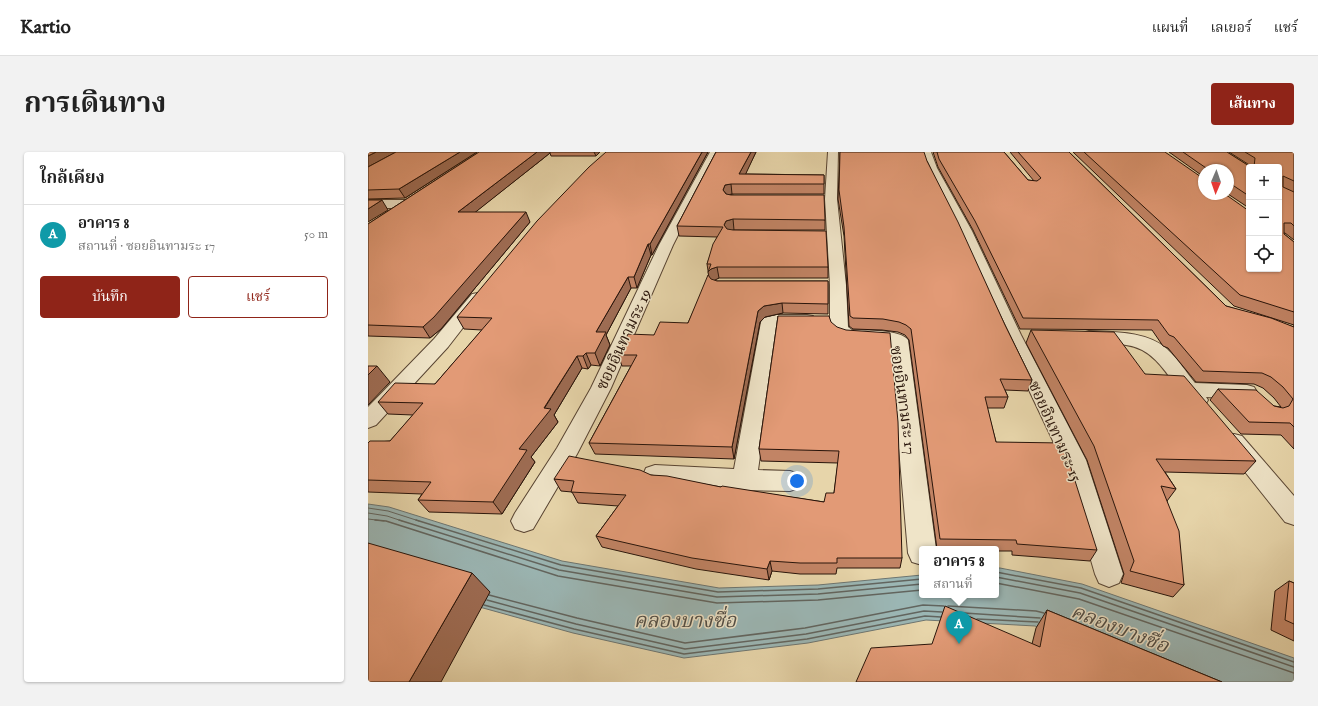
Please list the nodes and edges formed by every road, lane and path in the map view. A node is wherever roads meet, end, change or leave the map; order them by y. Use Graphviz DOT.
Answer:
graph roads {
  1 [pos="715,152"];
  2 [pos="833,152"];
  3 [pos="926,152"];
  4 [pos="421,195"];
  5 [pos="368,204"];
  6 [pos="408,204"];
  7 [pos="388,217"];
  8 [pos="485,288"];
  9 [pos="839,321"];
  10 [pos="1012,335"];
  11 [pos="1035,336"];
  12 [pos="1066,336"];
  13 [pos="1189,390"];
  14 [pos="1261,400"];
  15 [pos="368,420"];
  16 [pos="655,475"];
  17 [pos="744,480"];
  18 [pos="790,481"];
  19 [pos="1294,514"];
  20 [pos="524,521"];
  21 [pos="921,546"];
  22 [pos="1109,574"];
  1 -- 20 [label="street, ซอยอินทามระ 19"];
  2 -- 9 [label="street"];
  3 -- 10 [label="street, ซอยอินทามระ 15"];
  4 -- 6 [label="street"];
  5 -- 6 [label="street"];
  6 -- 7 [label="street"];
  8 -- 15 [label="street"];
  9 -- 17 [label="street"];
  9 -- 21 [label="street, ซอยอินทามระ 17"];
  10 -- 11 [label="street"];
  10 -- 22 [label="street, ซอยอินทามระ 15"];
  12 -- 13 [label="street"];
  13 -- 14 [label="street"];
  13 -- 19 [label="street"];
  16 -- 17 [label="street"];
  17 -- 18 [label="street"];
}
